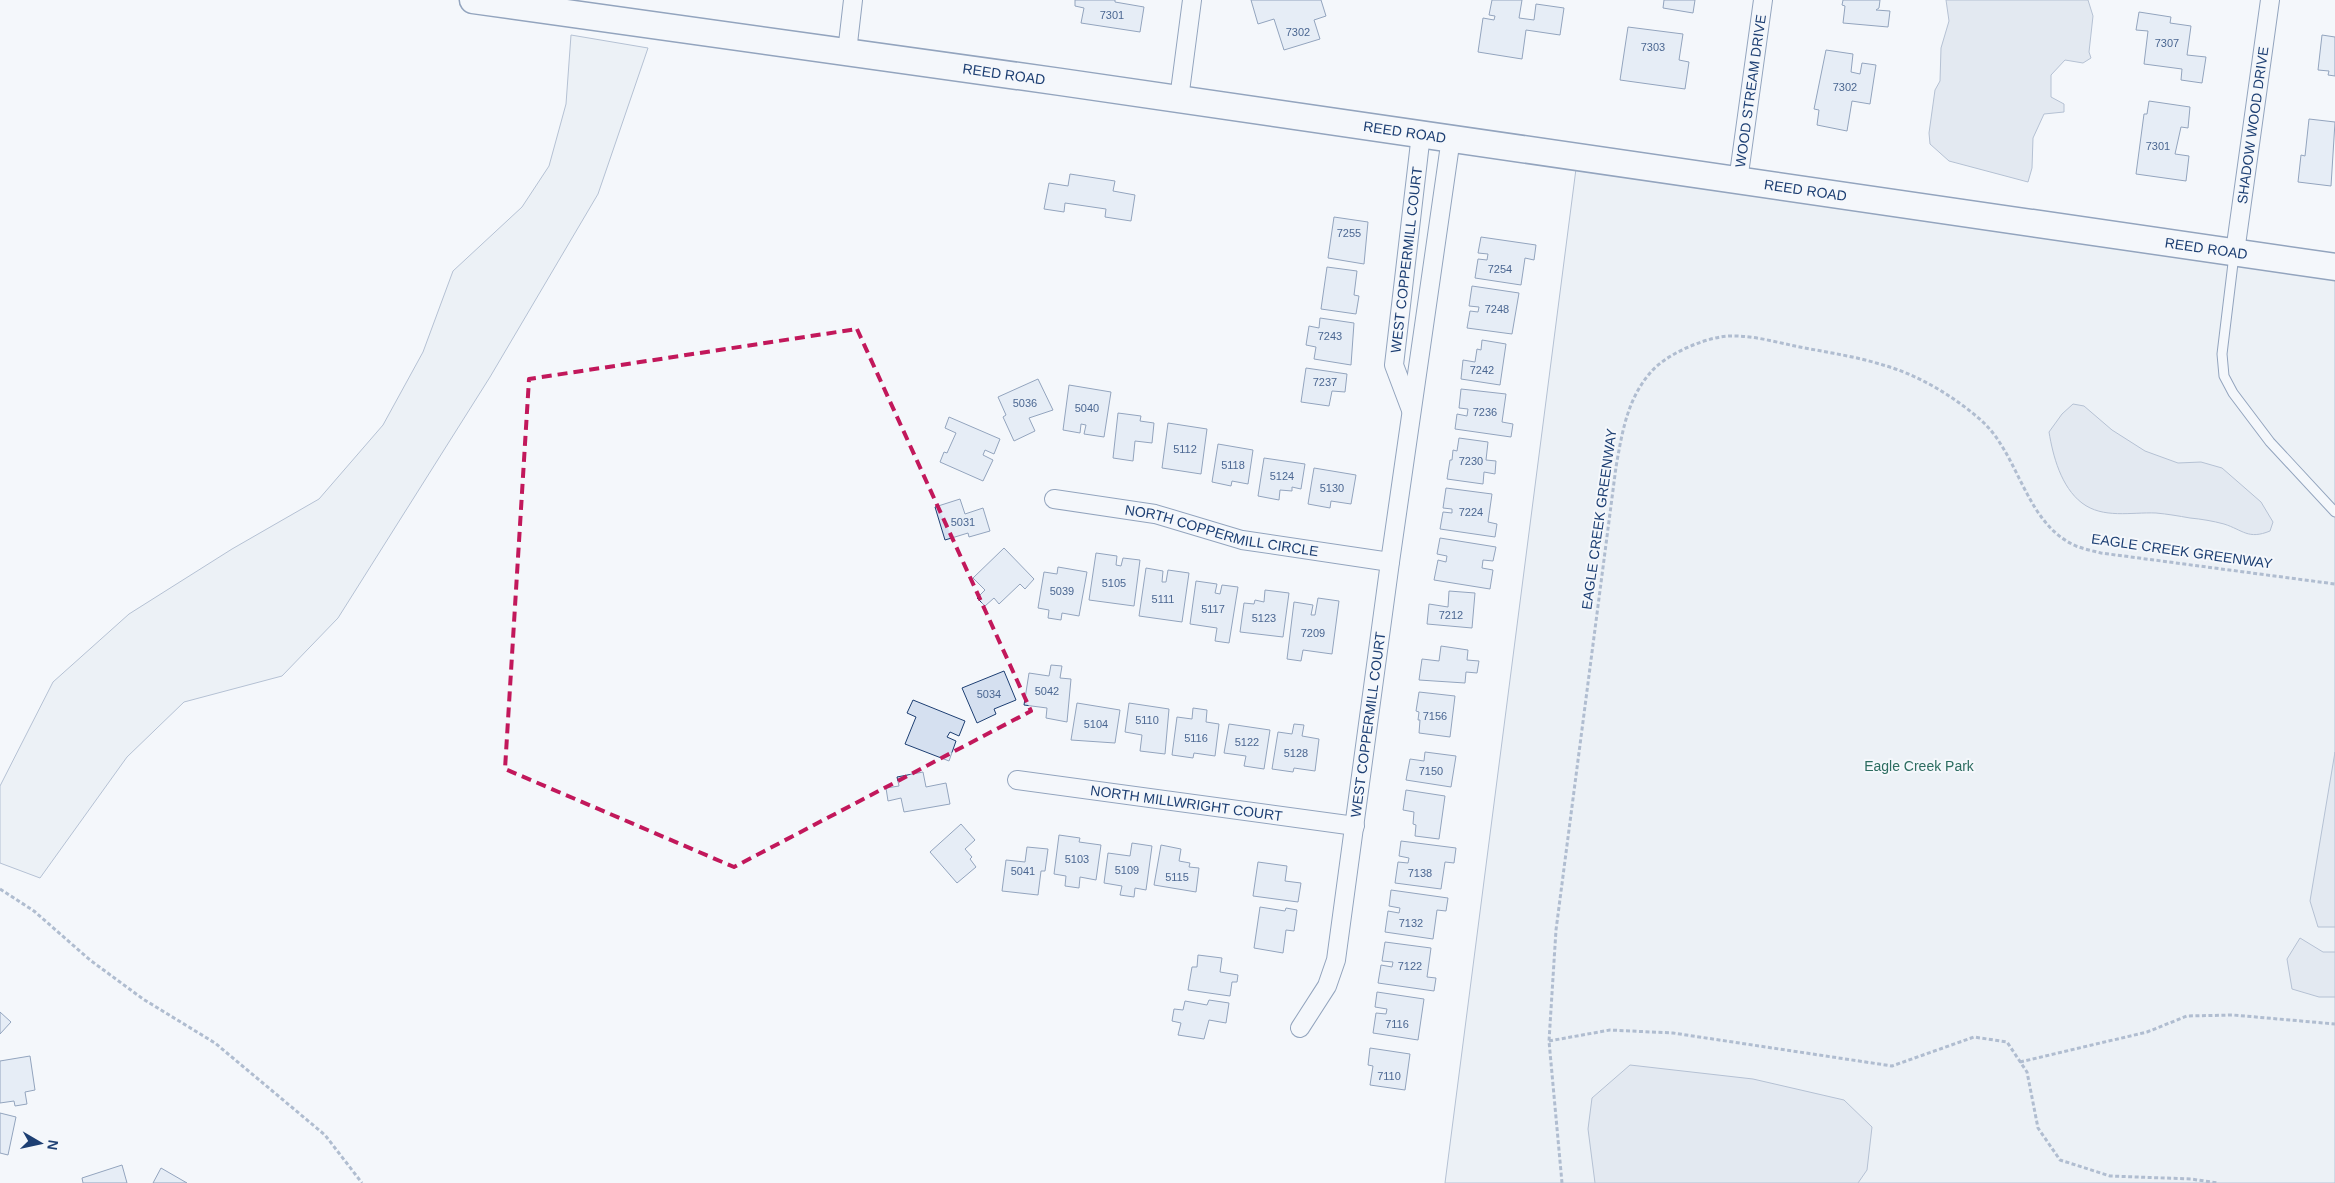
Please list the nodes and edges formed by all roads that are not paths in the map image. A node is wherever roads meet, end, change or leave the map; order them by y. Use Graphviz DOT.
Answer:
graph roads {
  1 [pos="474,0"];
  2 [pos="853,0"];
  3 [pos="1192,0"];
  4 [pos="1763,0"];
  5 [pos="2270,0"];
  6 [pos="847,52"];
  7 [pos="1179,99"];
  8 [pos="1420,134"];
  9 [pos="1451,138"];
  10 [pos="1738,181"];
  11 [pos="2235,252"];
  12 [pos="2335,267"];
  13 [pos="1412,413"];
  14 [pos="1054,499"];
  15 [pos="2335,512"];
  16 [pos="1390,562"];
  17 [pos="1017,780"];
  18 [pos="1356,826"];
  19 [pos="1300,1028"];
  1 -- 6 [label="main road, REED ROAD"];
  2 -- 6 [label="street"];
  3 -- 7 [label="street"];
  4 -- 10 [label="street, WOOD STREAM DRIVE"];
  5 -- 11 [label="street, SHADOW WOOD DRIVE"];
  6 -- 7 [label="main road, REED ROAD"];
  7 -- 8 [label="main road, REED ROAD"];
  8 -- 9 [label="main road, REED ROAD"];
  8 -- 13 [label="street, WEST COPPERMILL COURT"];
  9 -- 10 [label="main road, REED ROAD"];
  9 -- 13 [label="street, WEST COPPERMILL COURT"];
  10 -- 11 [label="main road, REED ROAD"];
  11 -- 12 [label="main road, REED ROAD"];
  11 -- 15 [label="lane"];
  13 -- 16 [label="street, WEST COPPERMILL COURT"];
  14 -- 16 [label="street, NORTH COPPERMILL CIRCLE"];
  16 -- 18 [label="street, WEST COPPERMILL COURT"];
  17 -- 18 [label="street, NORTH MILLWRIGHT COURT"];
  18 -- 19 [label="street, WEST COPPERMILL COURT"];
}
